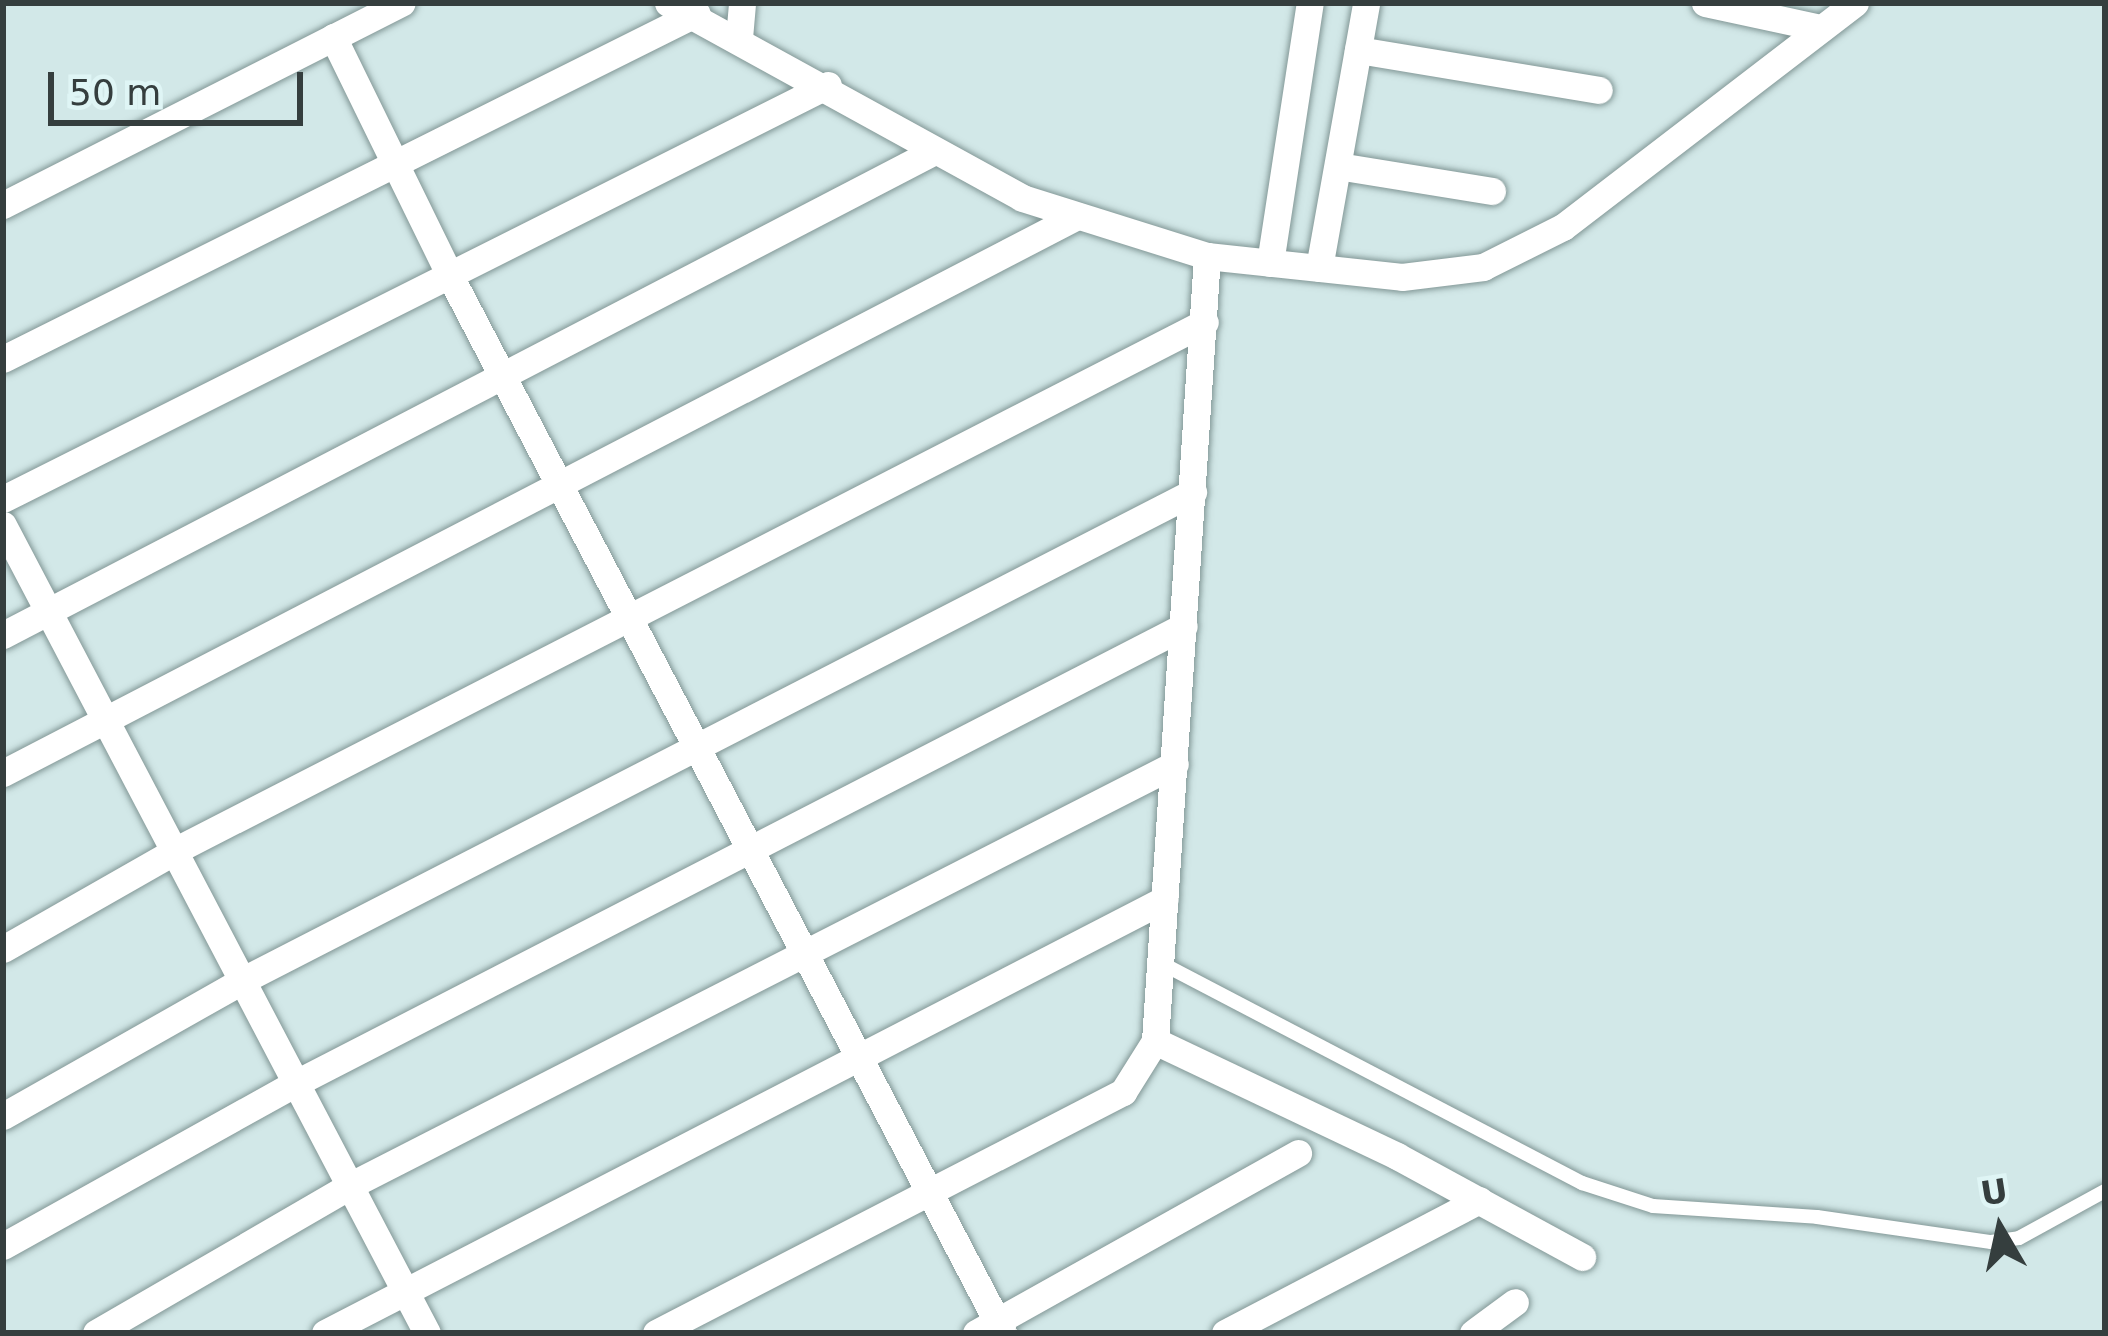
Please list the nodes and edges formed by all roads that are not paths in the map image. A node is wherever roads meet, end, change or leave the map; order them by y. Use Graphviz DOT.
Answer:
graph roads {
  1 [pos="668,3"];
  2 [pos="742,3"];
  3 [pos="1310,3"];
  4 [pos="1366,3"];
  5 [pos="1705,3"];
  6 [pos="1855,3"];
  7 [pos="396,5"];
  8 [pos="697,13"];
  9 [pos="1822,28"];
  10 [pos="334,37"];
  11 [pos="739,38"];
  12 [pos="1358,50"];
  13 [pos="828,86"];
  14 [pos="1599,90"];
  15 [pos="931,153"];
  16 [pos="392,163"];
  17 [pos="1338,166"];
  18 [pos="1492,191"];
  19 [pos="3,205"];
  20 [pos="1077,217"];
  21 [pos="1207,256"];
  22 [pos="1270,263"];
  23 [pos="1319,268"];
  24 [pos="449,274"];
  25 [pos="1205,322"];
  26 [pos="3,359"];
  27 [pos="504,379"];
  28 [pos="558,485"];
  29 [pos="1193,492"];
  30 [pos="3,499"];
  31 [pos="3,525"];
  32 [pos="48,610"];
  33 [pos="630,623"];
  34 [pos="1184,626"];
  35 [pos="3,635"];
  36 [pos="105,714"];
  37 [pos="697,753"];
  38 [pos="1175,764"];
  39 [pos="3,773"];
  40 [pos="178,849"];
  41 [pos="750,855"];
  42 [pos="1165,899"];
  43 [pos="3,949"];
  44 [pos="804,959"];
  45 [pos="1161,963"];
  46 [pos="245,980"];
  47 [pos="1155,1041"];
  48 [pos="856,1061"];
  49 [pos="298,1082"];
  50 [pos="3,1116"];
  51 [pos="1298,1153"];
  52 [pos="350,1185"];
  53 [pos="2105,1191"];
  54 [pos="927,1196"];
  55 [pos="1479,1200"];
  56 [pos="3,1246"];
  57 [pos="1582,1257"];
  58 [pos="404,1289"];
  59 [pos="1515,1302"];
  60 [pos="992,1329"];
  61 [pos="96,1333"];
  62 [pos="325,1333"];
  63 [pos="427,1333"];
  64 [pos="656,1333"];
  65 [pos="1226,1333"];
  66 [pos="1473,1333"];
  1 -- 8 [label="street"];
  2 -- 11 [label="street"];
  3 -- 22 [label="street"];
  4 -- 12 [label="street"];
  5 -- 9 [label="street"];
  6 -- 9 [label="street"];
  7 -- 10 [label="street"];
  8 -- 11 [label="street"];
  8 -- 16 [label="street"];
  9 -- 23 [label="street"];
  10 -- 16 [label="street"];
  10 -- 19 [label="street"];
  11 -- 13 [label="street"];
  12 -- 14 [label="street"];
  12 -- 17 [label="street"];
  13 -- 15 [label="street"];
  13 -- 24 [label="street"];
  15 -- 20 [label="street"];
  15 -- 27 [label="street"];
  16 -- 24 [label="street"];
  16 -- 26 [label="street"];
  17 -- 18 [label="street"];
  17 -- 23 [label="street"];
  20 -- 21 [label="street"];
  20 -- 28 [label="street"];
  21 -- 22 [label="street"];
  21 -- 25 [label="street"];
  22 -- 23 [label="street"];
  24 -- 27 [label="street"];
  24 -- 30 [label="street"];
  25 -- 29 [label="street"];
  25 -- 33 [label="street"];
  27 -- 28 [label="street"];
  27 -- 32 [label="street"];
  28 -- 33 [label="street"];
  28 -- 36 [label="street"];
  29 -- 34 [label="street"];
  29 -- 37 [label="street"];
  31 -- 32 [label="street"];
  32 -- 35 [label="street"];
  32 -- 36 [label="street"];
  33 -- 37 [label="street"];
  33 -- 40 [label="street"];
  34 -- 38 [label="street"];
  34 -- 41 [label="street"];
  36 -- 39 [label="street"];
  36 -- 40 [label="street"];
  37 -- 41 [label="street"];
  37 -- 46 [label="street"];
  38 -- 42 [label="street"];
  38 -- 44 [label="street"];
  40 -- 43 [label="street"];
  40 -- 46 [label="street"];
  41 -- 44 [label="street"];
  41 -- 49 [label="street"];
  42 -- 45 [label="street"];
  42 -- 48 [label="street"];
  44 -- 48 [label="street"];
  44 -- 52 [label="street"];
  45 -- 47 [label="street"];
  45 -- 53 [label="lane"];
  46 -- 49 [label="street"];
  46 -- 50 [label="street"];
  47 -- 54 [label="street"];
  47 -- 55 [label="street"];
  48 -- 54 [label="street"];
  48 -- 58 [label="street"];
  49 -- 52 [label="street"];
  49 -- 56 [label="street"];
  51 -- 60 [label="street"];
  52 -- 58 [label="street"];
  52 -- 61 [label="street"];
  54 -- 60 [label="street"];
  54 -- 64 [label="street"];
  55 -- 57 [label="street"];
  55 -- 65 [label="street"];
  58 -- 62 [label="street"];
  58 -- 63 [label="street"];
  59 -- 66 [label="street"];
}
